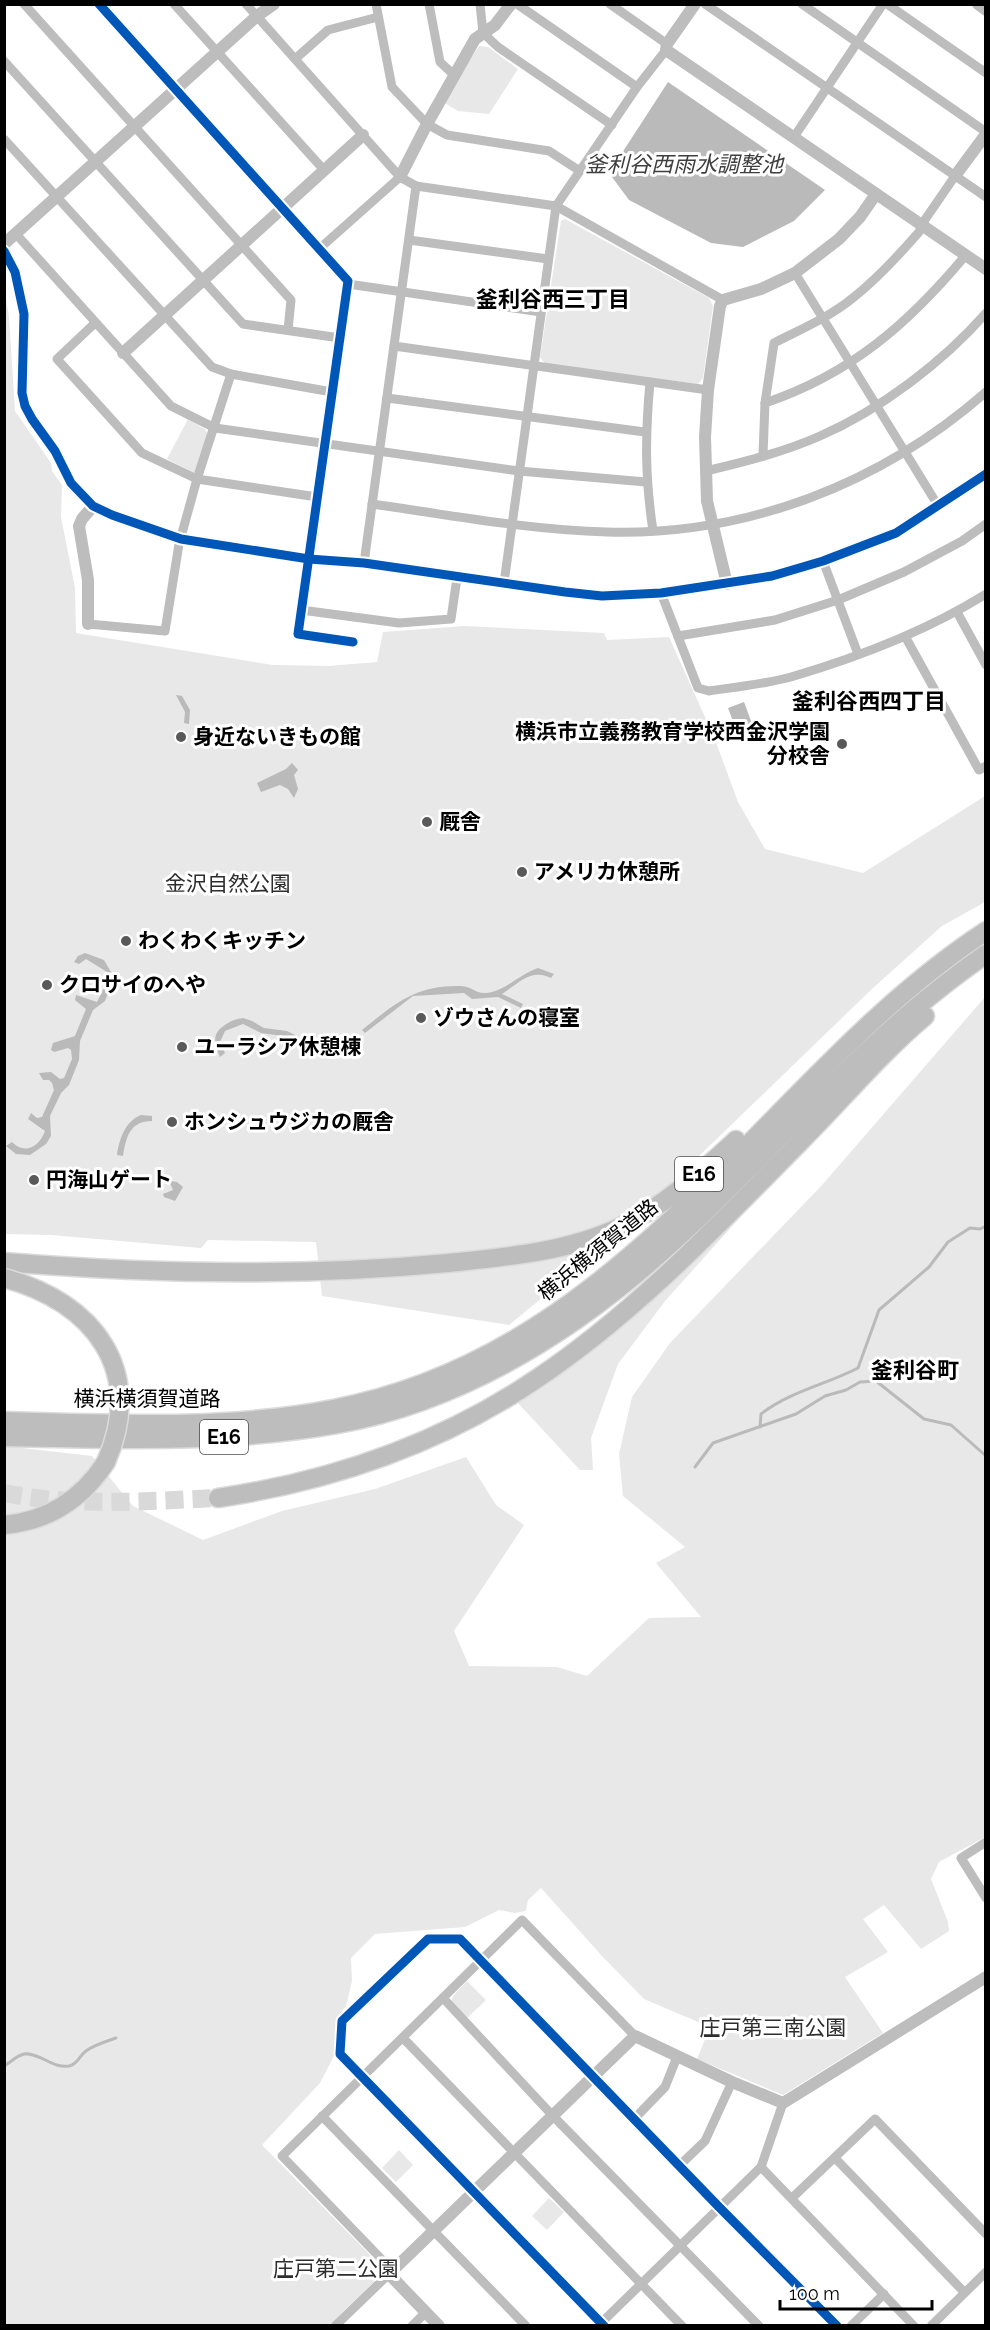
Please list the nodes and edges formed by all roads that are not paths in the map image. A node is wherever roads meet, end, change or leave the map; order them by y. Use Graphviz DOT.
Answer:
graph roads {
  1 [pos="24,4"];
  2 [pos="99,4"];
  3 [pos="174,4"];
  4 [pos="246,4"];
  5 [pos="376,4"];
  6 [pos="429,4"];
  7 [pos="480,4"];
  8 [pos="511,4"];
  9 [pos="517,4"];
  10 [pos="610,4"];
  11 [pos="694,4"];
  12 [pos="705,4"];
  13 [pos="802,4"];
  14 [pos="885,4"];
  15 [pos="978,4"];
  16 [pos="270,6"];
  17 [pos="986,10"];
  18 [pos="257,16"];
  19 [pos="378,17"];
  20 [pos="483,33"];
  21 [pos="859,43"];
  22 [pos="667,47"];
  23 [pos="217,52"];
  24 [pos="295,60"];
  25 [pos="4,61"];
  26 [pos="986,73"];
  27 [pos="453,75"];
  28 [pos="637,87"];
  29 [pos="826,89"];
  30 [pos="175,90"];
  31 [pos="427,124"];
  32 [pos="612,125"];
  33 [pos="135,128"];
  34 [pos="986,133"];
  35 [pos="363,135"];
  36 [pos="794,136"];
  37 [pos="4,139"];
  38 [pos="97,163"];
  39 [pos="324,170"];
  40 [pos="580,171"];
  41 [pos="955,176"];
  42 [pos="400,177"];
  43 [pos="416,186"];
  44 [pos="876,194"];
  45 [pos="57,197"];
  46 [pos="986,197"];
  47 [pos="556,206"];
  48 [pos="282,208"];
  49 [pos="922,224"];
  50 [pos="16,234"];
  51 [pos="409,240"];
  52 [pos="4,244"];
  53 [pos="242,246"];
  54 [pos="319,249"];
  55 [pos="4,251"];
  56 [pos="965,256"];
  57 [pos="548,259"];
  58 [pos="986,269"];
  59 [pos="795,273"];
  60 [pos="203,280"];
  61 [pos="348,284"];
  62 [pos="402,293"];
  63 [pos="723,300"];
  64 [pos="541,312"];
  65 [pos="986,313"];
  66 [pos="164,315"];
  67 [pos="823,318"];
  68 [pos="95,323"];
  69 [pos="288,330"];
  70 [pos="340,338"];
  71 [pos="394,346"];
  72 [pos="123,352"];
  73 [pos="850,362"];
  74 [pos="535,366"];
  75 [pos="231,374"];
  76 [pos="650,382"];
  77 [pos="708,390"];
  78 [pos="332,392"];
  79 [pos="986,392"];
  80 [pos="387,398"];
  81 [pos="765,403"];
  82 [pos="877,405"];
  83 [pos="526,417"];
  84 [pos="215,428"];
  85 [pos="645,432"];
  86 [pos="325,442"];
  87 [pos="378,450"];
  88 [pos="906,451"];
  89 [pos="763,455"];
  90 [pos="519,471"];
  91 [pos="706,471"];
  92 [pos="986,474"];
  93 [pos="197,479"];
  94 [pos="646,482"];
  95 [pos="317,497"];
  96 [pos="372,504"];
  97 [pos="937,504"];
  98 [pos="93,506"];
  99 [pos="511,523"];
  100 [pos="986,524"];
  101 [pos="711,525"];
  102 [pos="653,531"];
  103 [pos="180,539"];
  104 [pos="309,559"];
  105 [pos="823,561"];
  106 [pos="364,563"];
  107 [pos="457,578"];
  108 [pos="504,583"];
  109 [pos="727,584"];
  110 [pos="661,593"];
  111 [pos="986,594"];
  112 [pos="838,600"];
  113 [pos="301,610"];
  114 [pos="957,612"];
  115 [pos="88,624"];
  116 [pos="678,636"];
  117 [pos="906,638"];
  118 [pos="353,642"];
  119 [pos="858,654"];
  120 [pos="986,665"];
  121 [pos="986,766"];
  122 [pos="986,931"];
  123 [pos="970,942"];
  124 [pos="986,954"];
  125 [pos="986,964"];
  126 [pos="4,1262"];
  127 [pos="4,1278"];
  128 [pos="502,1356"];
  129 [pos="433,1388"];
  130 [pos="4,1421"];
  131 [pos="4,1437"];
  132 [pos="218,1498"];
  133 [pos="4,1525"];
  134 [pos="986,1842"];
  135 [pos="986,1898"];
  136 [pos="482,1960"];
  137 [pos="986,1977"];
  138 [pos="443,1998"];
  139 [pos="635,2036"];
  140 [pos="403,2038"];
  141 [pos="677,2057"];
  142 [pos="362,2076"];
  143 [pos="594,2076"];
  144 [pos="732,2082"];
  145 [pos="783,2103"];
  146 [pos="553,2115"];
  147 [pos="322,2116"];
  148 [pos="635,2118"];
  149 [pos="515,2152"];
  150 [pos="835,2158"];
  151 [pos="680,2165"];
  152 [pos="761,2167"];
  153 [pos="474,2191"];
  154 [pos="792,2198"];
  155 [pos="719,2207"];
  156 [pos="433,2230"];
  157 [pos="986,2234"];
  158 [pos="680,2244"];
  159 [pos="391,2272"];
  160 [pos="986,2272"];
  161 [pos="641,2283"];
  162 [pos="964,2292"];
  163 [pos="884,2294"];
  164 [pos="426,2312"];
  165 [pos="601,2324"];
  166 [pos="335,2325"];
  167 [pos="412,2325"];
  168 [pos="439,2325"];
  169 [pos="526,2325"];
  170 [pos="682,2325"];
  171 [pos="759,2325"];
  172 [pos="837,2325"];
  173 [pos="851,2325"];
  174 [pos="914,2325"];
  175 [pos="931,2325"];
  1 -- 33 [label="street"];
  2 -- 30 [label="street"];
  3 -- 23 [label="street"];
  4 -- 18 [label="street"];
  5 -- 19 [label="street"];
  6 -- 27 [label="street"];
  7 -- 20 [label="street"];
  8 -- 20 [label="street"];
  9 -- 28 [label="street"];
  10 -- 22 [label="street"];
  11 -- 22 [label="street"];
  12 -- 29 [label="street"];
  13 -- 21 [label="street"];
  14 -- 21 [label="street"];
  14 -- 26 [label="street"];
  15 -- 17 [label="street"];
  16 -- 18 [label="street"];
  18 -- 23 [label="street"];
  18 -- 24 [label="street"];
  19 -- 24 [label="street"];
  19 -- 31 [label="street"];
  20 -- 27 [label="street"];
  20 -- 32 [label="street"];
  21 -- 29 [label="street"];
  21 -- 34 [label="street"];
  22 -- 28 [label="street"];
  22 -- 36 [label="street"];
  23 -- 30 [label="street"];
  23 -- 39 [label="street"];
  24 -- 35 [label="street"];
  25 -- 38 [label="street"];
  27 -- 31 [label="street"];
  28 -- 32 [label="street"];
  29 -- 36 [label="street"];
  29 -- 41 [label="street"];
  30 -- 33 [label="street"];
  30 -- 48 [label="street"];
  31 -- 40 [label="street"];
  31 -- 42 [label="street"];
  32 -- 40 [label="street"];
  33 -- 38 [label="street"];
  33 -- 53 [label="street"];
  34 -- 41 [label="street"];
  35 -- 39 [label="street"];
  35 -- 42 [label="street"];
  36 -- 44 [label="street"];
  37 -- 45 [label="street"];
  38 -- 45 [label="street"];
  38 -- 60 [label="street"];
  39 -- 48 [label="street"];
  40 -- 47 [label="street"];
  41 -- 46 [label="street"];
  41 -- 49 [label="street"];
  42 -- 43 [label="street"];
  42 -- 54 [label="street"];
  43 -- 47 [label="street"];
  43 -- 51 [label="street"];
  44 -- 49 [label="street"];
  44 -- 59 [label="street"];
  45 -- 50 [label="street"];
  45 -- 66 [label="street"];
  47 -- 57 [label="street"];
  47 -- 63 [label="street"];
  48 -- 53 [label="street"];
  48 -- 54 [label="street"];
  49 -- 56 [label="street"];
  49 -- 67 [label="street"];
  50 -- 52 [label="street"];
  50 -- 68 [label="street"];
  51 -- 57 [label="street"];
  51 -- 62 [label="street"];
  53 -- 60 [label="street"];
  53 -- 69 [label="street"];
  54 -- 61 [label="street"];
  55 -- 98 [label="street"];
  56 -- 58 [label="street"];
  56 -- 73 [label="street"];
  57 -- 64 [label="street"];
  59 -- 63 [label="street"];
  59 -- 67 [label="street"];
  60 -- 66 [label="street"];
  60 -- 69 [label="street"];
  61 -- 62 [label="street"];
  61 -- 70 [label="street"];
  62 -- 64 [label="street"];
  62 -- 71 [label="street"];
  63 -- 77 [label="street"];
  64 -- 74 [label="street"];
  65 -- 82 [label="street"];
  66 -- 72 [label="street"];
  66 -- 75 [label="street"];
  67 -- 73 [label="street"];
  67 -- 81 [label="street"];
  68 -- 72 [label="street"];
  68 -- 93 [label="street"];
  69 -- 70 [label="street"];
  70 -- 78 [label="street"];
  71 -- 74 [label="street"];
  71 -- 80 [label="street"];
  72 -- 84 [label="street"];
  73 -- 81 [label="street"];
  73 -- 82 [label="street"];
  74 -- 76 [label="street"];
  74 -- 83 [label="street"];
  75 -- 78 [label="street"];
  75 -- 84 [label="street"];
  76 -- 77 [label="street"];
  76 -- 85 [label="street"];
  77 -- 91 [label="street"];
  78 -- 86 [label="street"];
  79 -- 88 [label="street"];
  80 -- 83 [label="street"];
  80 -- 87 [label="street"];
  81 -- 89 [label="street"];
  82 -- 88 [label="street"];
  82 -- 89 [label="street"];
  83 -- 85 [label="street"];
  83 -- 90 [label="street"];
  84 -- 86 [label="street"];
  84 -- 93 [label="street"];
  85 -- 94 [label="street"];
  86 -- 87 [label="street"];
  86 -- 95 [label="street"];
  87 -- 90 [label="street"];
  87 -- 96 [label="street"];
  88 -- 97 [label="street"];
  88 -- 101 [label="street"];
  89 -- 91 [label="street"];
  90 -- 94 [label="street"];
  90 -- 99 [label="street"];
  91 -- 101 [label="street"];
  92 -- 97 [label="street"];
  93 -- 95 [label="street"];
  93 -- 103 [label="street"];
  94 -- 102 [label="street"];
  95 -- 104 [label="street"];
  96 -- 99 [label="street"];
  96 -- 106 [label="street"];
  97 -- 105 [label="street"];
  98 -- 103 [label="street"];
  98 -- 115 [label="street"];
  99 -- 102 [label="street"];
  99 -- 108 [label="street"];
  100 -- 112 [label="street"];
  101 -- 102 [label="street"];
  101 -- 109 [label="street"];
  103 -- 104 [label="street"];
  103 -- 115 [label="street"];
  104 -- 106 [label="street"];
  104 -- 113 [label="street"];
  105 -- 109 [label="street"];
  105 -- 112 [label="street"];
  106 -- 107 [label="street"];
  107 -- 108 [label="street"];
  107 -- 113 [label="street"];
  108 -- 110 [label="street"];
  109 -- 110 [label="street"];
  110 -- 116 [label="street"];
  111 -- 114 [label="street"];
  112 -- 116 [label="street"];
  112 -- 119 [label="street"];
  113 -- 118 [label="street"];
  114 -- 117 [label="street"];
  114 -- 120 [label="street"];
  116 -- 119 [label="street"];
  117 -- 119 [label="street"];
  117 -- 121 [label="street"];
  122 -- 123 [label="highway, 横浜横須賀道路 / E16"];
  123 -- 126 [label="highway, E16"];
  123 -- 128 [label="highway, 横浜横須賀道路 / E16"];
  124 -- 128 [label="highway, 横浜横須賀道路 / E16"];
  125 -- 132 [label="highway, E16"];
  127 -- 133 [label="highway, bridge"];
  128 -- 129 [label="highway, 横浜横須賀道路 / E16"];
  129 -- 130 [label="highway, 横浜横須賀道路 / E16"];
  129 -- 131 [label="highway, 横浜横須賀道路 / E16"];
  134 -- 135 [label="street"];
  136 -- 138 [label="street"];
  136 -- 139 [label="street"];
  136 -- 142 [label="street"];
  136 -- 143 [label="street"];
  137 -- 145 [label="street"];
  138 -- 140 [label="street"];
  138 -- 146 [label="street"];
  139 -- 141 [label="street"];
  139 -- 143 [label="street"];
  140 -- 142 [label="street"];
  140 -- 149 [label="street"];
  141 -- 144 [label="street"];
  141 -- 148 [label="street"];
  142 -- 147 [label="street"];
  142 -- 153 [label="street"];
  143 -- 146 [label="street"];
  143 -- 148 [label="street"];
  144 -- 145 [label="street"];
  144 -- 151 [label="street"];
  145 -- 152 [label="street"];
  146 -- 149 [label="street"];
  146 -- 158 [label="street"];
  147 -- 156 [label="street"];
  147 -- 159 [label="street"];
  148 -- 151 [label="street"];
  149 -- 153 [label="street"];
  149 -- 161 [label="street"];
  150 -- 154 [label="street"];
  150 -- 157 [label="street"];
  150 -- 162 [label="street"];
  151 -- 155 [label="street"];
  152 -- 154 [label="street"];
  152 -- 155 [label="street"];
  153 -- 156 [label="street"];
  153 -- 165 [label="street"];
  154 -- 163 [label="street"];
  155 -- 158 [label="street"];
  155 -- 172 [label="street"];
  156 -- 159 [label="street"];
  156 -- 169 [label="street"];
  158 -- 161 [label="street"];
  158 -- 171 [label="street"];
  159 -- 164 [label="street"];
  159 -- 166 [label="street"];
  160 -- 162 [label="street"];
  161 -- 165 [label="street"];
  161 -- 170 [label="street"];
  162 -- 175 [label="street"];
  163 -- 173 [label="street"];
  163 -- 174 [label="street"];
  164 -- 167 [label="street"];
  164 -- 168 [label="street"];
}
